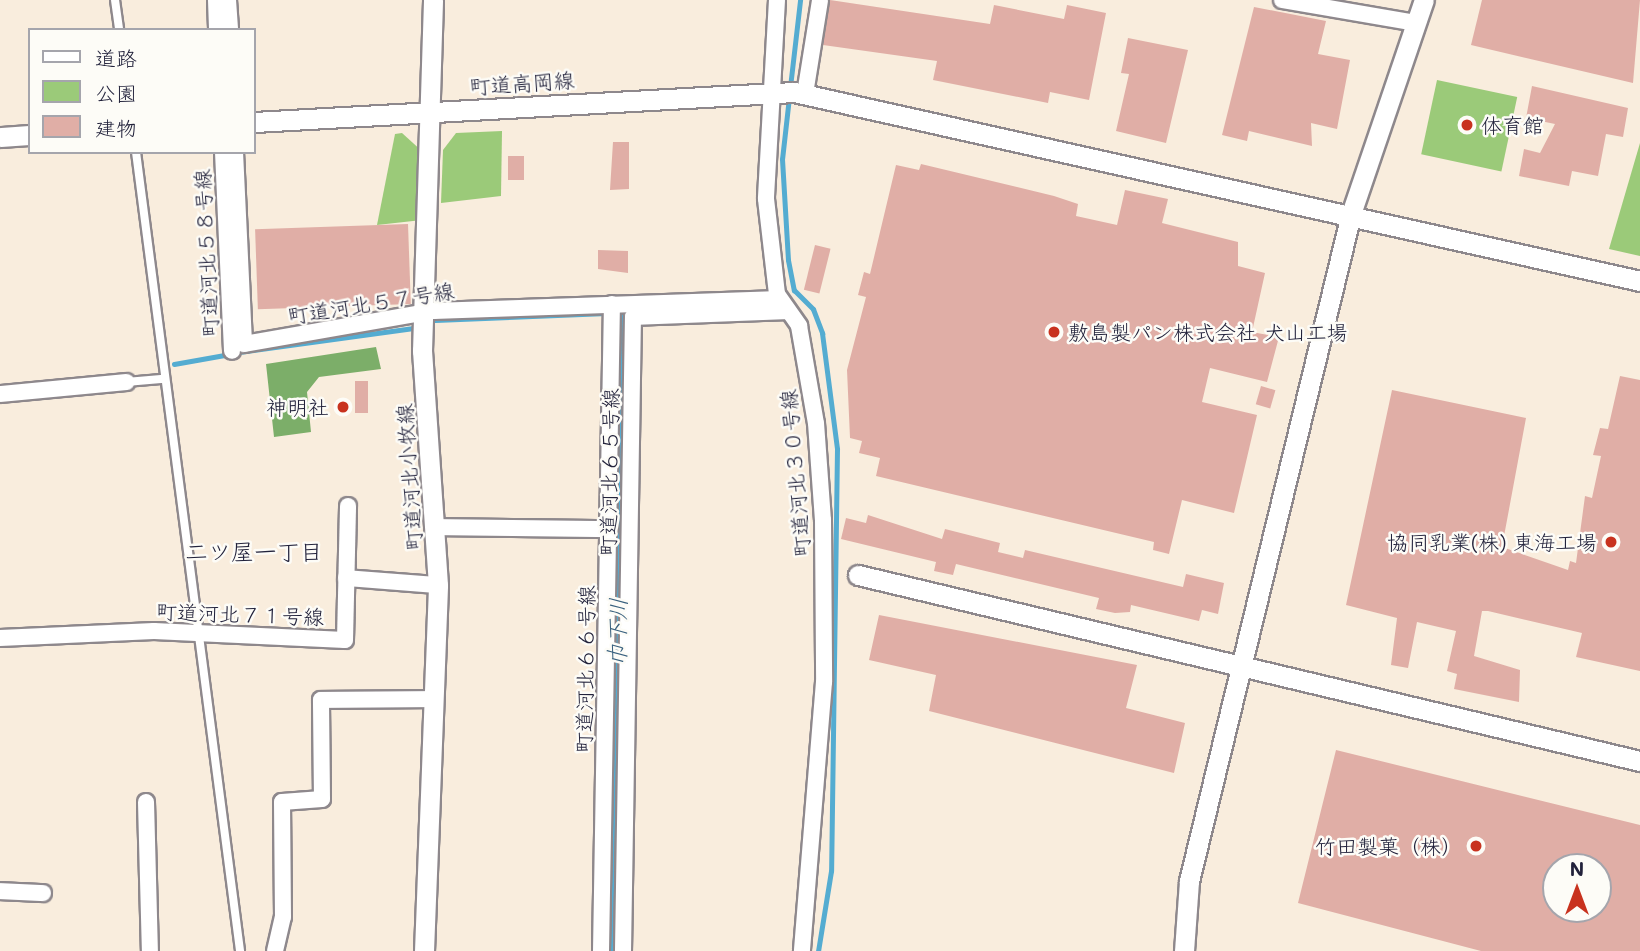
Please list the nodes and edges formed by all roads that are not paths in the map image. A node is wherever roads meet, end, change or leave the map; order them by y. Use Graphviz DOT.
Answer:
graph roads {
  1 [pos="115,0"];
  2 [pos="216,0"];
  3 [pos="228,0"];
  4 [pos="433,0"];
  5 [pos="777,0"];
  6 [pos="820,0"];
  7 [pos="1282,0"];
  8 [pos="1424,0"];
  9 [pos="1416,23"];
  10 [pos="119,28"];
  11 [pos="217,28"];
  12 [pos="230,28"];
  13 [pos="773,91"];
  14 [pos="799,93"];
  15 [pos="430,112"];
  16 [pos="256,122"];
  17 [pos="28,135"];
  18 [pos="0,137"];
  19 [pos="136,154"];
  20 [pos="223,154"];
  21 [pos="235,154"];
  22 [pos="1351,214"];
  23 [pos="1640,281"];
  24 [pos="784,305"];
  25 [pos="612,310"];
  26 [pos="424,314"];
  27 [pos="232,351"];
  28 [pos="164,379"];
  29 [pos="125,382"];
  30 [pos="0,394"];
  31 [pos="348,506"];
  32 [pos="437,527"];
  33 [pos="609,529"];
  34 [pos="858,575"];
  35 [pos="346,578"];
  36 [pos="438,585"];
  37 [pos="198,632"];
  38 [pos="0,638"];
  39 [pos="1240,665"];
  40 [pos="434,699"];
  41 [pos="1640,761"];
  42 [pos="146,802"];
  43 [pos="0,891"];
  44 [pos="43,893"];
  45 [pos="1183,921"];
  46 [pos="150,951"];
  47 [pos="240,951"];
  48 [pos="275,951"];
  49 [pos="424,951"];
  50 [pos="601,951"];
  51 [pos="623,951"];
  52 [pos="802,951"];
  53 [pos="1172,951"];
  54 [pos="1184,951"];
  1 -- 10 [label="lane"];
  2 -- 11 [label="street"];
  3 -- 12 [label="street"];
  4 -- 15 [label="street, 町道河北小牧線"];
  5 -- 13 [label="street, 町道河北３０号線"];
  6 -- 14 [label="street"];
  7 -- 9 [label="street"];
  8 -- 9 [label="street"];
  9 -- 22 [label="street"];
  13 -- 14 [label="street, 町道高岡線"];
  13 -- 15 [label="street, 町道高岡線"];
  13 -- 24 [label="street, 町道河北３０号線"];
  14 -- 22 [label="street, 町道高岡線"];
  15 -- 16 [label="street, 町道高岡線"];
  15 -- 26 [label="street, 町道河北小牧線"];
  17 -- 18 [label="street"];
  19 -- 28 [label="lane"];
  20 -- 27 [label="street, 町道河北５８号線"];
  21 -- 26 [label="street, 町道河北５７号線"];
  22 -- 23 [label="street, 町道高岡線"];
  22 -- 39 [label="street"];
  24 -- 25 [label="street, 町道河北５７号線"];
  24 -- 51 [label="street, 町道河北６５号線"];
  24 -- 52 [label="street, 町道河北３０号線"];
  25 -- 26 [label="street, 町道河北５７号線"];
  25 -- 33 [label="street, 町道河北６６号線"];
  26 -- 32 [label="street, 町道河北小牧線"];
  28 -- 29 [label="lane"];
  28 -- 37 [label="lane"];
  29 -- 30 [label="street"];
  31 -- 35 [label="street, 町道河北７１号線"];
  32 -- 33 [label="street"];
  32 -- 36 [label="street, 町道河北小牧線"];
  33 -- 50 [label="street, 町道河北６６号線"];
  34 -- 39 [label="street"];
  35 -- 36 [label="street"];
  35 -- 37 [label="street, 町道河北７１号線"];
  36 -- 40 [label="street, 町道河北小牧線"];
  37 -- 38 [label="street, 町道河北７１号線"];
  37 -- 47 [label="lane"];
  39 -- 41 [label="street"];
  39 -- 45 [label="street"];
  40 -- 48 [label="street"];
  40 -- 49 [label="street, 町道河北小牧線"];
  42 -- 46 [label="street"];
  43 -- 44 [label="street"];
  45 -- 53 [label="street"];
  45 -- 54 [label="street"];
}
